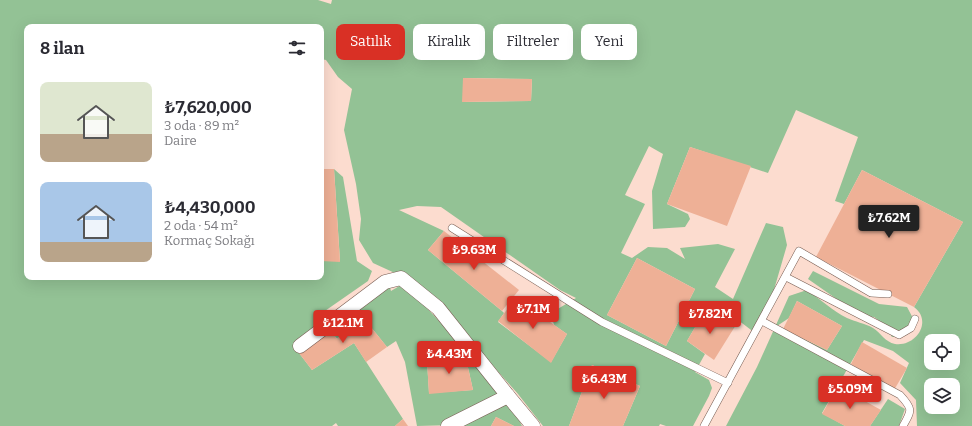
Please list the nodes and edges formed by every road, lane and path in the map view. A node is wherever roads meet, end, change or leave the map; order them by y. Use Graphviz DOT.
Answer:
graph roads {
  1 [pos="452,228"];
  2 [pos="786,277"];
  3 [pos="888,294"];
  4 [pos="915,319"];
  5 [pos="762,321"];
  6 [pos="300,346"];
  7 [pos="728,383"];
  8 [pos="508,396"];
  9 [pos="448,426"];
  10 [pos="533,426"];
  11 [pos="704,426"];
  12 [pos="903,426"];
  1 -- 7 [label="lane"];
  2 -- 3 [label="lane"];
  2 -- 4 [label="lane"];
  2 -- 5 [label="lane"];
  5 -- 7 [label="lane"];
  5 -- 12 [label="lane"];
  6 -- 8 [label="street"];
  7 -- 11 [label="lane"];
  8 -- 9 [label="street"];
  8 -- 10 [label="street"];
}
